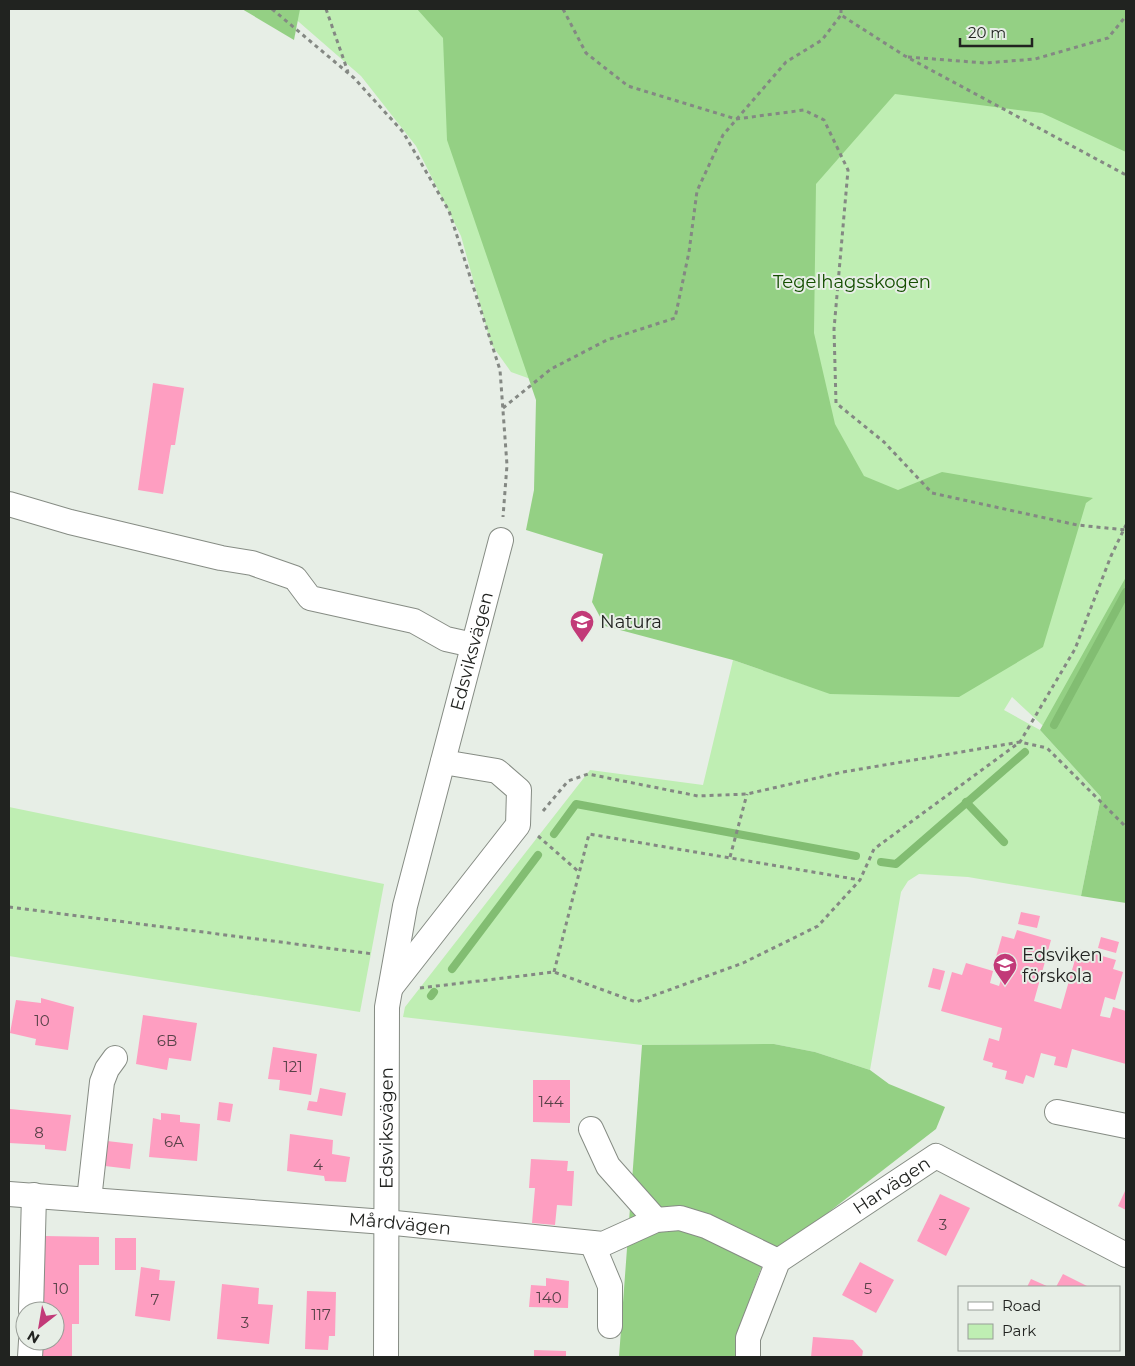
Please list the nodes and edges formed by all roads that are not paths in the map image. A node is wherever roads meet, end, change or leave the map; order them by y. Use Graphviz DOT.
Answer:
graph roads {
  1 [pos="9,504"];
  2 [pos="501,540"];
  3 [pos="473,646"];
  4 [pos="443,762"];
  5 [pos="390,989"];
  6 [pos="115,1058"];
  7 [pos="1057,1112"];
  8 [pos="1126,1126"];
  9 [pos="591,1129"];
  10 [pos="9,1194"];
  11 [pos="34,1195"];
  12 [pos="89,1200"];
  13 [pos="656,1220"];
  14 [pos="385,1222"];
  15 [pos="592,1243"];
  16 [pos="1126,1254"];
  17 [pos="778,1261"];
  18 [pos="31,1301"];
  19 [pos="610,1326"];
  20 [pos="386,1357"];
  21 [pos="748,1357"];
  1 -- 3 [label="street"];
  2 -- 3 [label="street, Edsviksvägen"];
  3 -- 4 [label="street, Edsviksvägen"];
  4 -- 5 [label="street, Edsviksvägen"];
  4 -- 5 [label="street"];
  5 -- 14 [label="street, Edsviksvägen"];
  6 -- 12 [label="street"];
  7 -- 8 [label="street"];
  9 -- 13 [label="street"];
  10 -- 11 [label="street, Mårdvägen"];
  11 -- 12 [label="street, Mårdvägen"];
  11 -- 18 [label="street"];
  12 -- 14 [label="street, Mårdvägen"];
  13 -- 15 [label="street, Mårdvägen"];
  13 -- 17 [label="street, Mårdvägen"];
  14 -- 15 [label="street, Mårdvägen"];
  14 -- 20 [label="street, Edsviksvägen"];
  15 -- 19 [label="street"];
  16 -- 17 [label="street, Harvägen"];
  17 -- 21 [label="street"];
}
